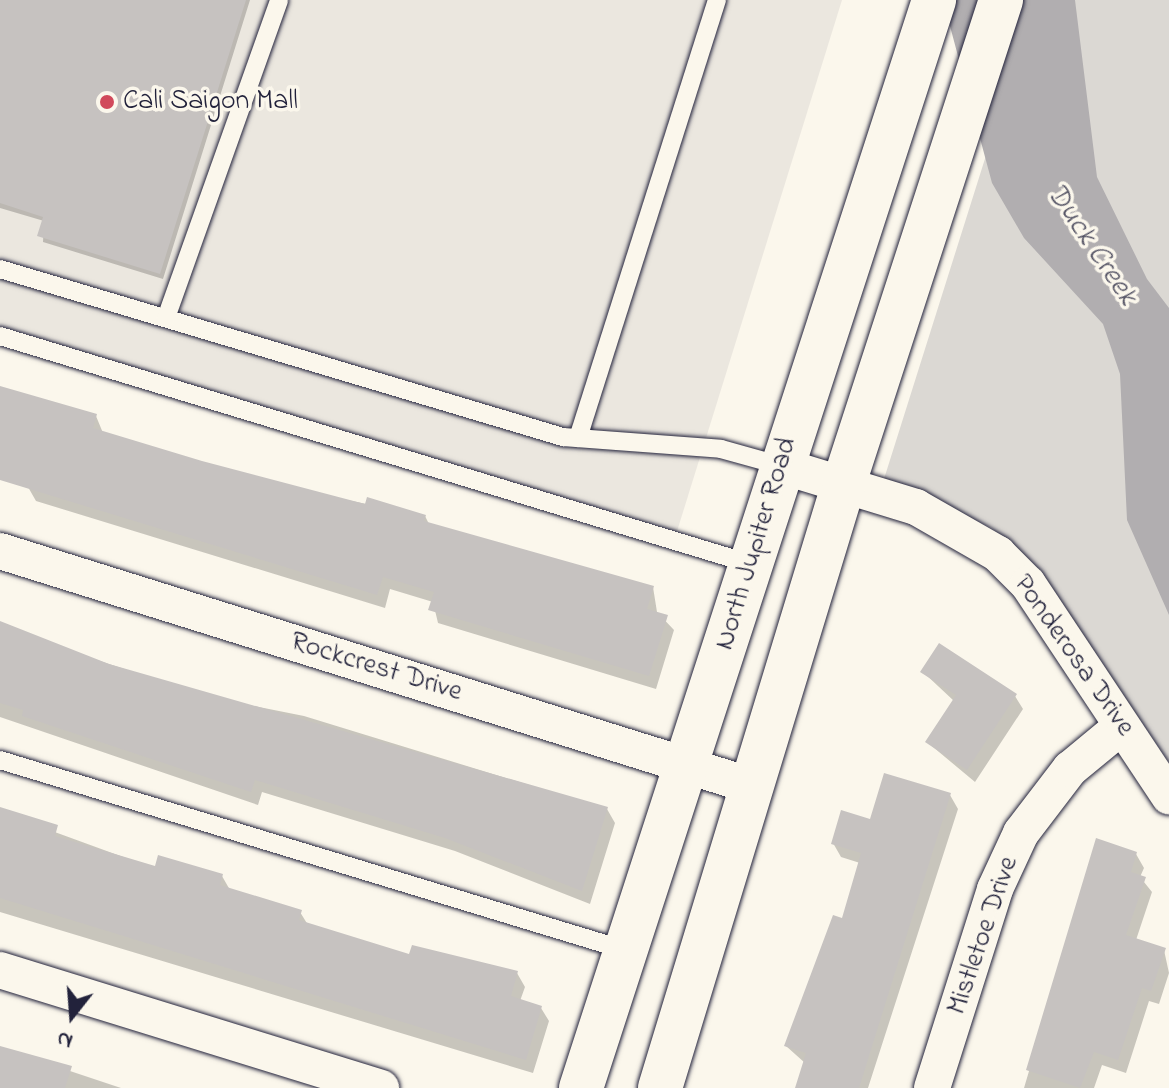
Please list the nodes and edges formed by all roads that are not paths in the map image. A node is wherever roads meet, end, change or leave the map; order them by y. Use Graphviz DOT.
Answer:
graph roads {
  1 [pos="279,0"];
  2 [pos="717,0"];
  3 [pos="934,0"];
  4 [pos="1001,0"];
  5 [pos="0,269"];
  6 [pos="166,318"];
  7 [pos="0,336"];
  8 [pos="578,438"];
  9 [pos="782,466"];
  10 [pos="844,483"];
  11 [pos="0,551"];
  12 [pos="751,564"];
  13 [pos="1122,726"];
  14 [pos="0,760"];
  15 [pos="688,766"];
  16 [pos="752,786"];
  17 [pos="1169,796"];
  18 [pos="625,950"];
  19 [pos="0,970"];
  20 [pos="381,1088"];
  21 [pos="581,1088"];
  22 [pos="660,1088"];
  23 [pos="932,1088"];
  1 -- 6 [label="lane"];
  2 -- 8 [label="lane"];
  3 -- 9 [label="main road, North Jupiter Road"];
  4 -- 10 [label="main road"];
  5 -- 6 [label="lane"];
  6 -- 8 [label="lane"];
  7 -- 12 [label="lane"];
  8 -- 9 [label="lane"];
  9 -- 10 [label="street, Ponderosa Drive"];
  9 -- 12 [label="main road, North Jupiter Road"];
  10 -- 13 [label="street, Ponderosa Drive"];
  10 -- 16 [label="main road"];
  11 -- 15 [label="street, Rockcrest Drive"];
  12 -- 15 [label="main road, North Jupiter Road"];
  13 -- 17 [label="street, Ponderosa Drive"];
  13 -- 23 [label="street, Mistletoe Drive"];
  14 -- 18 [label="lane"];
  15 -- 16 [label="street, Rockcrest Drive"];
  15 -- 18 [label="main road, North Jupiter Road"];
  16 -- 22 [label="main road"];
  18 -- 21 [label="main road, North Jupiter Road"];
  19 -- 20 [label="street"];
}
